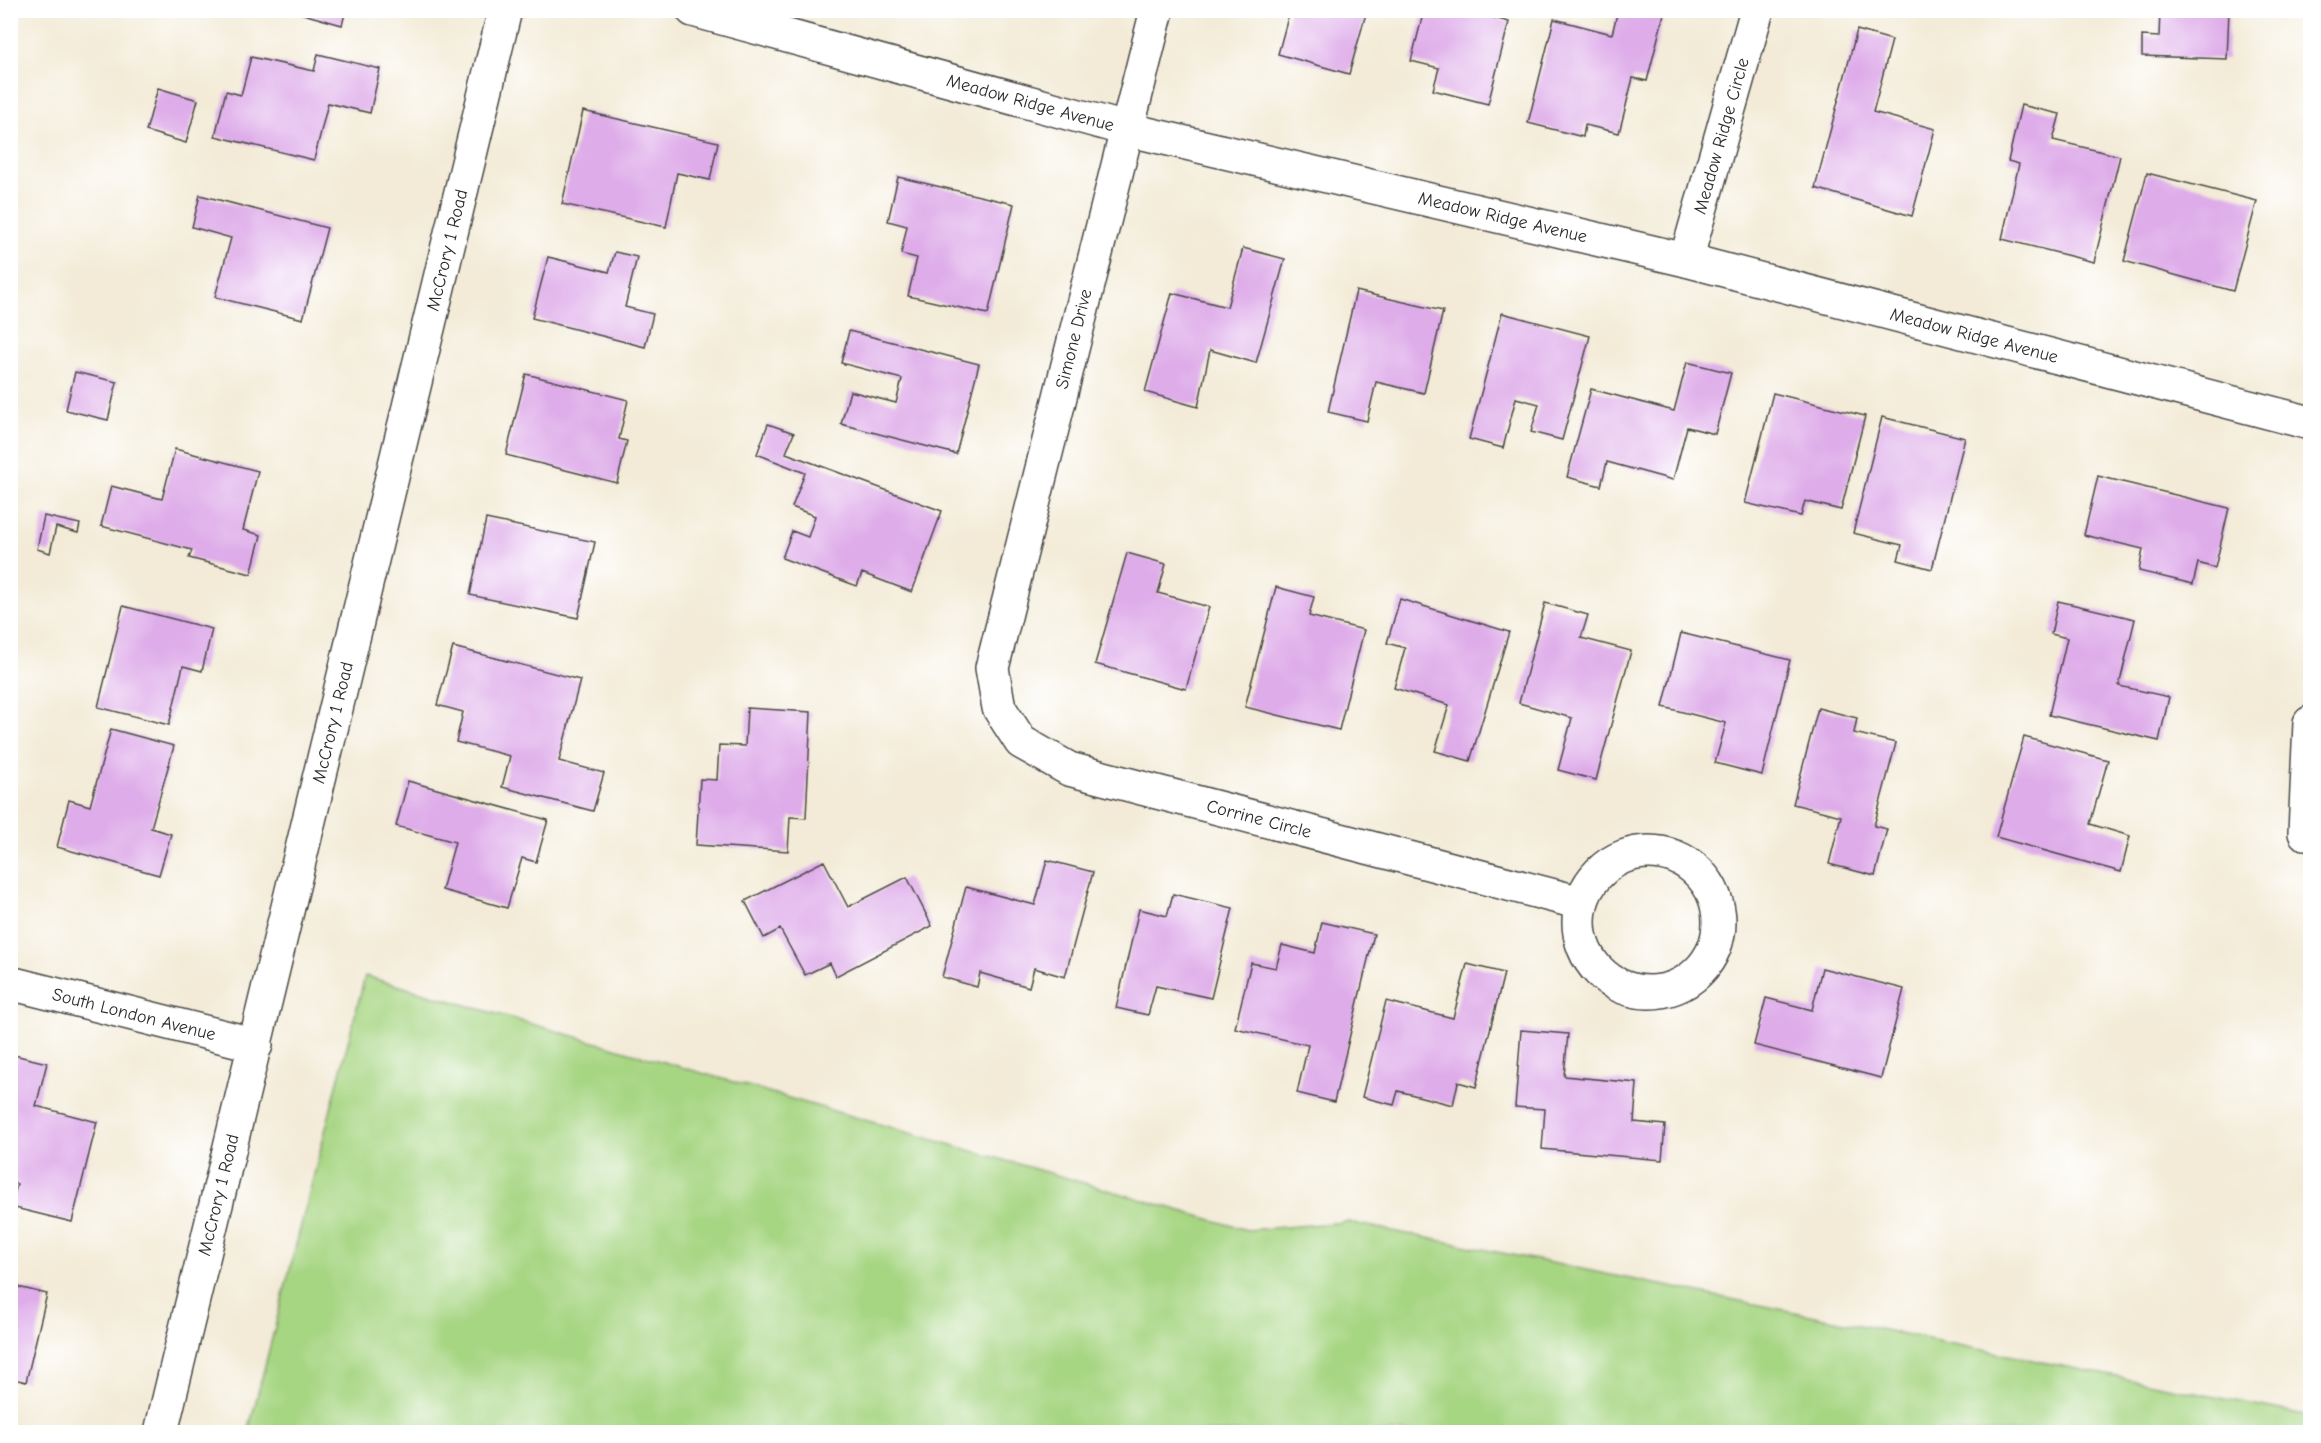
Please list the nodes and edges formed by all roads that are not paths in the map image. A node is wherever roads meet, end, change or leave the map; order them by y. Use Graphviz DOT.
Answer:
graph roads {
  1 [pos="505,10"];
  2 [pos="693,10"];
  3 [pos="1157,10"];
  4 [pos="1757,10"];
  5 [pos="1126,129"];
  6 [pos="1686,260"];
  7 [pos="2310,423"];
  8 [pos="992,668"];
  9 [pos="2310,723"];
  10 [pos="2304,833"];
  11 [pos="1581,903"];
  12 [pos="10,983"];
  13 [pos="256,1045"];
  14 [pos="161,1432"];
  1 -- 13 [label="street, McCrory 1 Road"];
  2 -- 5 [label="street, Meadow Ridge Avenue"];
  3 -- 5 [label="street, Simone Drive"];
  4 -- 6 [label="street, Meadow Ridge Circle"];
  5 -- 6 [label="street, Meadow Ridge Avenue"];
  5 -- 8 [label="street, Simone Drive"];
  6 -- 7 [label="street, Meadow Ridge Avenue"];
  8 -- 11 [label="street, Corrine Circle"];
  9 -- 10 [label="street"];
  11 -- 11 [label="street"];
  12 -- 13 [label="street, South London Avenue"];
  13 -- 14 [label="street, McCrory 1 Road"];
}
